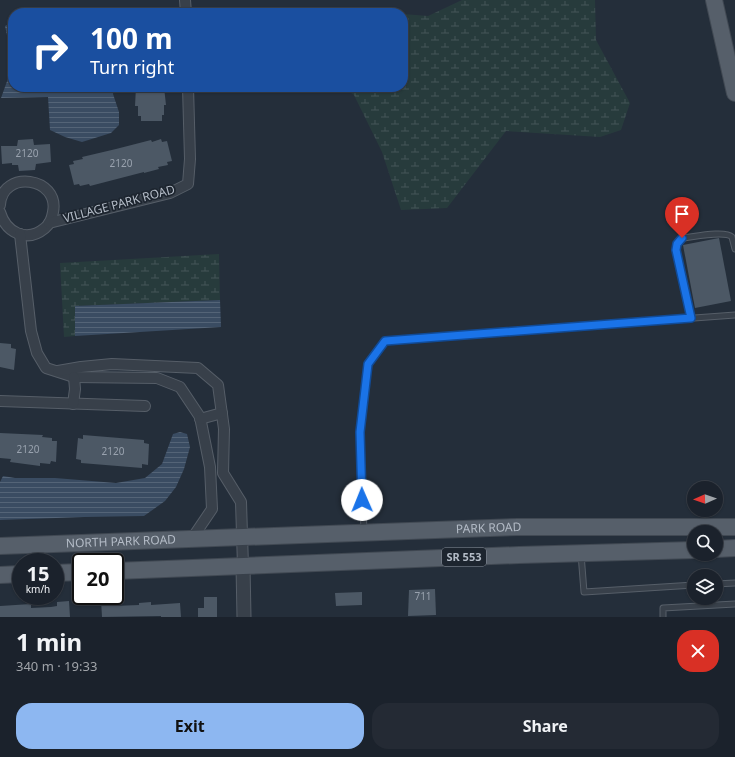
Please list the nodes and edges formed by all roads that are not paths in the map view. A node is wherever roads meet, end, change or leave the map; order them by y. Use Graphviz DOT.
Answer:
graph roads {
  1 [pos="714,0"];
  2 [pos="188,92"];
  3 [pos="735,93"];
  4 [pos="1,200"];
  5 [pos="0,212"];
  6 [pos="49,222"];
  7 [pos="20,234"];
  8 [pos="735,249"];
  9 [pos="735,314"];
  10 [pos="691,318"];
  11 [pos="162,365"];
  12 [pos="57,372"];
  13 [pos="74,377"];
  14 [pos="162,379"];
  15 [pos="0,401"];
  16 [pos="73,404"];
  17 [pos="145,406"];
  18 [pos="222,413"];
  19 [pos="200,419"];
  20 [pos="223,473"];
  21 [pos="210,474"];
  22 [pos="735,527"];
  23 [pos="364,533"];
  24 [pos="242,538"];
  25 [pos="191,540"];
  26 [pos="0,546"];
  27 [pos="735,548"];
  28 [pos="723,549"];
  29 [pos="687,550"];
  30 [pos="581,553"];
  31 [pos="243,566"];
  32 [pos="124,571"];
  33 [pos="12,574"];
  34 [pos="0,575"];
  35 [pos="735,583"];
  36 [pos="723,584"];
  37 [pos="687,585"];
  38 [pos="735,604"];
  39 [pos="244,617"];
  40 [pos="663,617"];
  1 -- 3 [label="main road"];
  2 -- 6 [label="street, VILLAGE PARK ROAD"];
  4 -- 6 [label="street, VILLAGE PARK ROAD"];
  5 -- 7 [label="street"];
  6 -- 7 [label="street, VILLAGE PARK ROAD"];
  7 -- 12 [label="street"];
  8 -- 10 [label="lane"];
  9 -- 10 [label="lane"];
  10 -- 23 [label="lane"];
  11 -- 12 [label="street"];
  11 -- 14 [label="street"];
  11 -- 18 [label="street"];
  12 -- 13 [label="street"];
  13 -- 14 [label="street"];
  13 -- 16 [label="street"];
  14 -- 19 [label="street"];
  15 -- 16 [label="street"];
  16 -- 17 [label="street"];
  18 -- 19 [label="street"];
  18 -- 20 [label="street"];
  19 -- 21 [label="street"];
  20 -- 21 [label="street"];
  20 -- 24 [label="street"];
  21 -- 25 [label="street"];
  22 -- 23 [label="main road, PARK ROAD / SR 553"];
  23 -- 24 [label="main road, PARK ROAD / SR 553"];
  24 -- 25 [label="main road, NORTH PARK ROAD / SR 553"];
  24 -- 31 [label="street"];
  25 -- 26 [label="main road, NORTH PARK ROAD / SR 553"];
  27 -- 28 [label="main road"];
  29 -- 30 [label="main road, SR 553"];
  30 -- 31 [label="main road, SR 553"];
  30 -- 37 [label="lane"];
  31 -- 32 [label="main road, SR 553"];
  31 -- 39 [label="street"];
  33 -- 34 [label="main road"];
  35 -- 36 [label="lane"];
  38 -- 40 [label="lane"];
}
